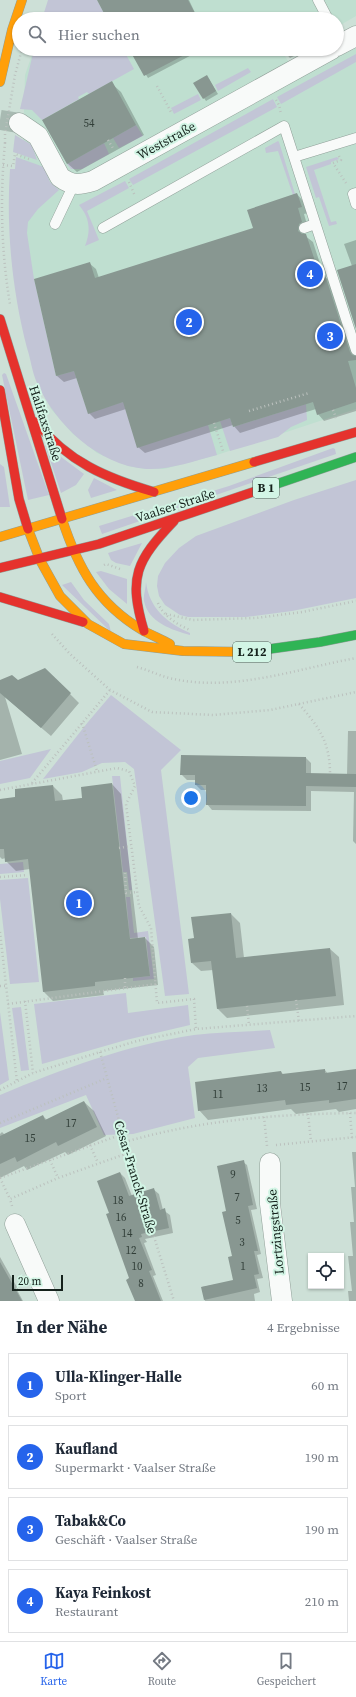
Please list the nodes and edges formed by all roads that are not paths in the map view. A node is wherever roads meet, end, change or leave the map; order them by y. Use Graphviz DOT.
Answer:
graph roads {
  1 [pos="22,0"];
  2 [pos="318,0"];
  3 [pos="18,12"];
  4 [pos="324,12"];
  5 [pos="12,30"];
  6 [pos="317,56"];
  7 [pos="0,82"];
  8 [pos="18,123"];
  9 [pos="356,138"];
  10 [pos="294,157"];
  11 [pos="74,184"];
  12 [pos="354,193"];
  13 [pos="356,204"];
  14 [pos="55,224"];
  15 [pos="316,224"];
  16 [pos="103,228"];
  17 [pos="304,228"];
  18 [pos="0,319"];
  19 [pos="356,350"];
  20 [pos="0,390"];
  21 [pos="29,412"];
  22 [pos="4,418"];
  23 [pos="356,432"];
  24 [pos="0,443"];
  25 [pos="356,457"];
  26 [pos="154,492"];
  27 [pos="62,519"];
  28 [pos="175,520"];
  29 [pos="28,529"];
  30 [pos="0,537"];
  31 [pos="72,551"];
  32 [pos="40,560"];
  33 [pos="0,568"];
  34 [pos="0,597"];
  35 [pos="88,624"];
  36 [pos="144,631"];
  37 [pos="356,635"];
  38 [pos="183,651"];
  39 [pos="270,1163"];
  40 [pos="14,1224"];
  41 [pos="49,1301"];
  42 [pos="282,1301"];
  1 -- 3 [label="main road"];
  2 -- 4 [label="lane"];
  5 -- 7 [label="main road"];
  6 -- 11 [label="street, Weststraße"];
  8 -- 11 [label="street"];
  9 -- 10 [label="lane"];
  10 -- 15 [label="lane"];
  10 -- 16 [label="lane"];
  11 -- 14 [label="lane"];
  12 -- 13 [label="lane"];
  15 -- 17 [label="lane"];
  15 -- 19 [label="lane"];
  18 -- 21 [label="main road, Halifaxstraße"];
  20 -- 22 [label="main road"];
  21 -- 26 [label="main road"];
  21 -- 27 [label="main road, Halifaxstraße"];
  22 -- 24 [label="main road"];
  22 -- 29 [label="main road"];
  23 -- 26 [label="main road, Vaalser Straße / B 1"];
  25 -- 28 [label="main road, Vaalser Straße / B 1"];
  26 -- 27 [label="main road, Vaalser Straße / B 1"];
  27 -- 29 [label="main road, Vaalser Straße / B 1"];
  27 -- 31 [label="main road, Halifaxstraße / L 212"];
  28 -- 31 [label="main road, Vaalser Straße / B 1"];
  28 -- 36 [label="main road"];
  29 -- 30 [label="main road, Vaalser Straße / B 1"];
  29 -- 32 [label="main road, L 212"];
  31 -- 32 [label="main road, Vaalser Straße / B 1"];
  31 -- 36 [label="main road, L 212"];
  32 -- 33 [label="main road, Vaalser Straße / B 1"];
  32 -- 35 [label="main road, L 212"];
  34 -- 35 [label="main road"];
  35 -- 38 [label="main road, L 212"];
  36 -- 38 [label="main road, L 212"];
  37 -- 38 [label="main road, L 212"];
  39 -- 42 [label="street, Lortzingstraße"];
  40 -- 41 [label="street"];
}
